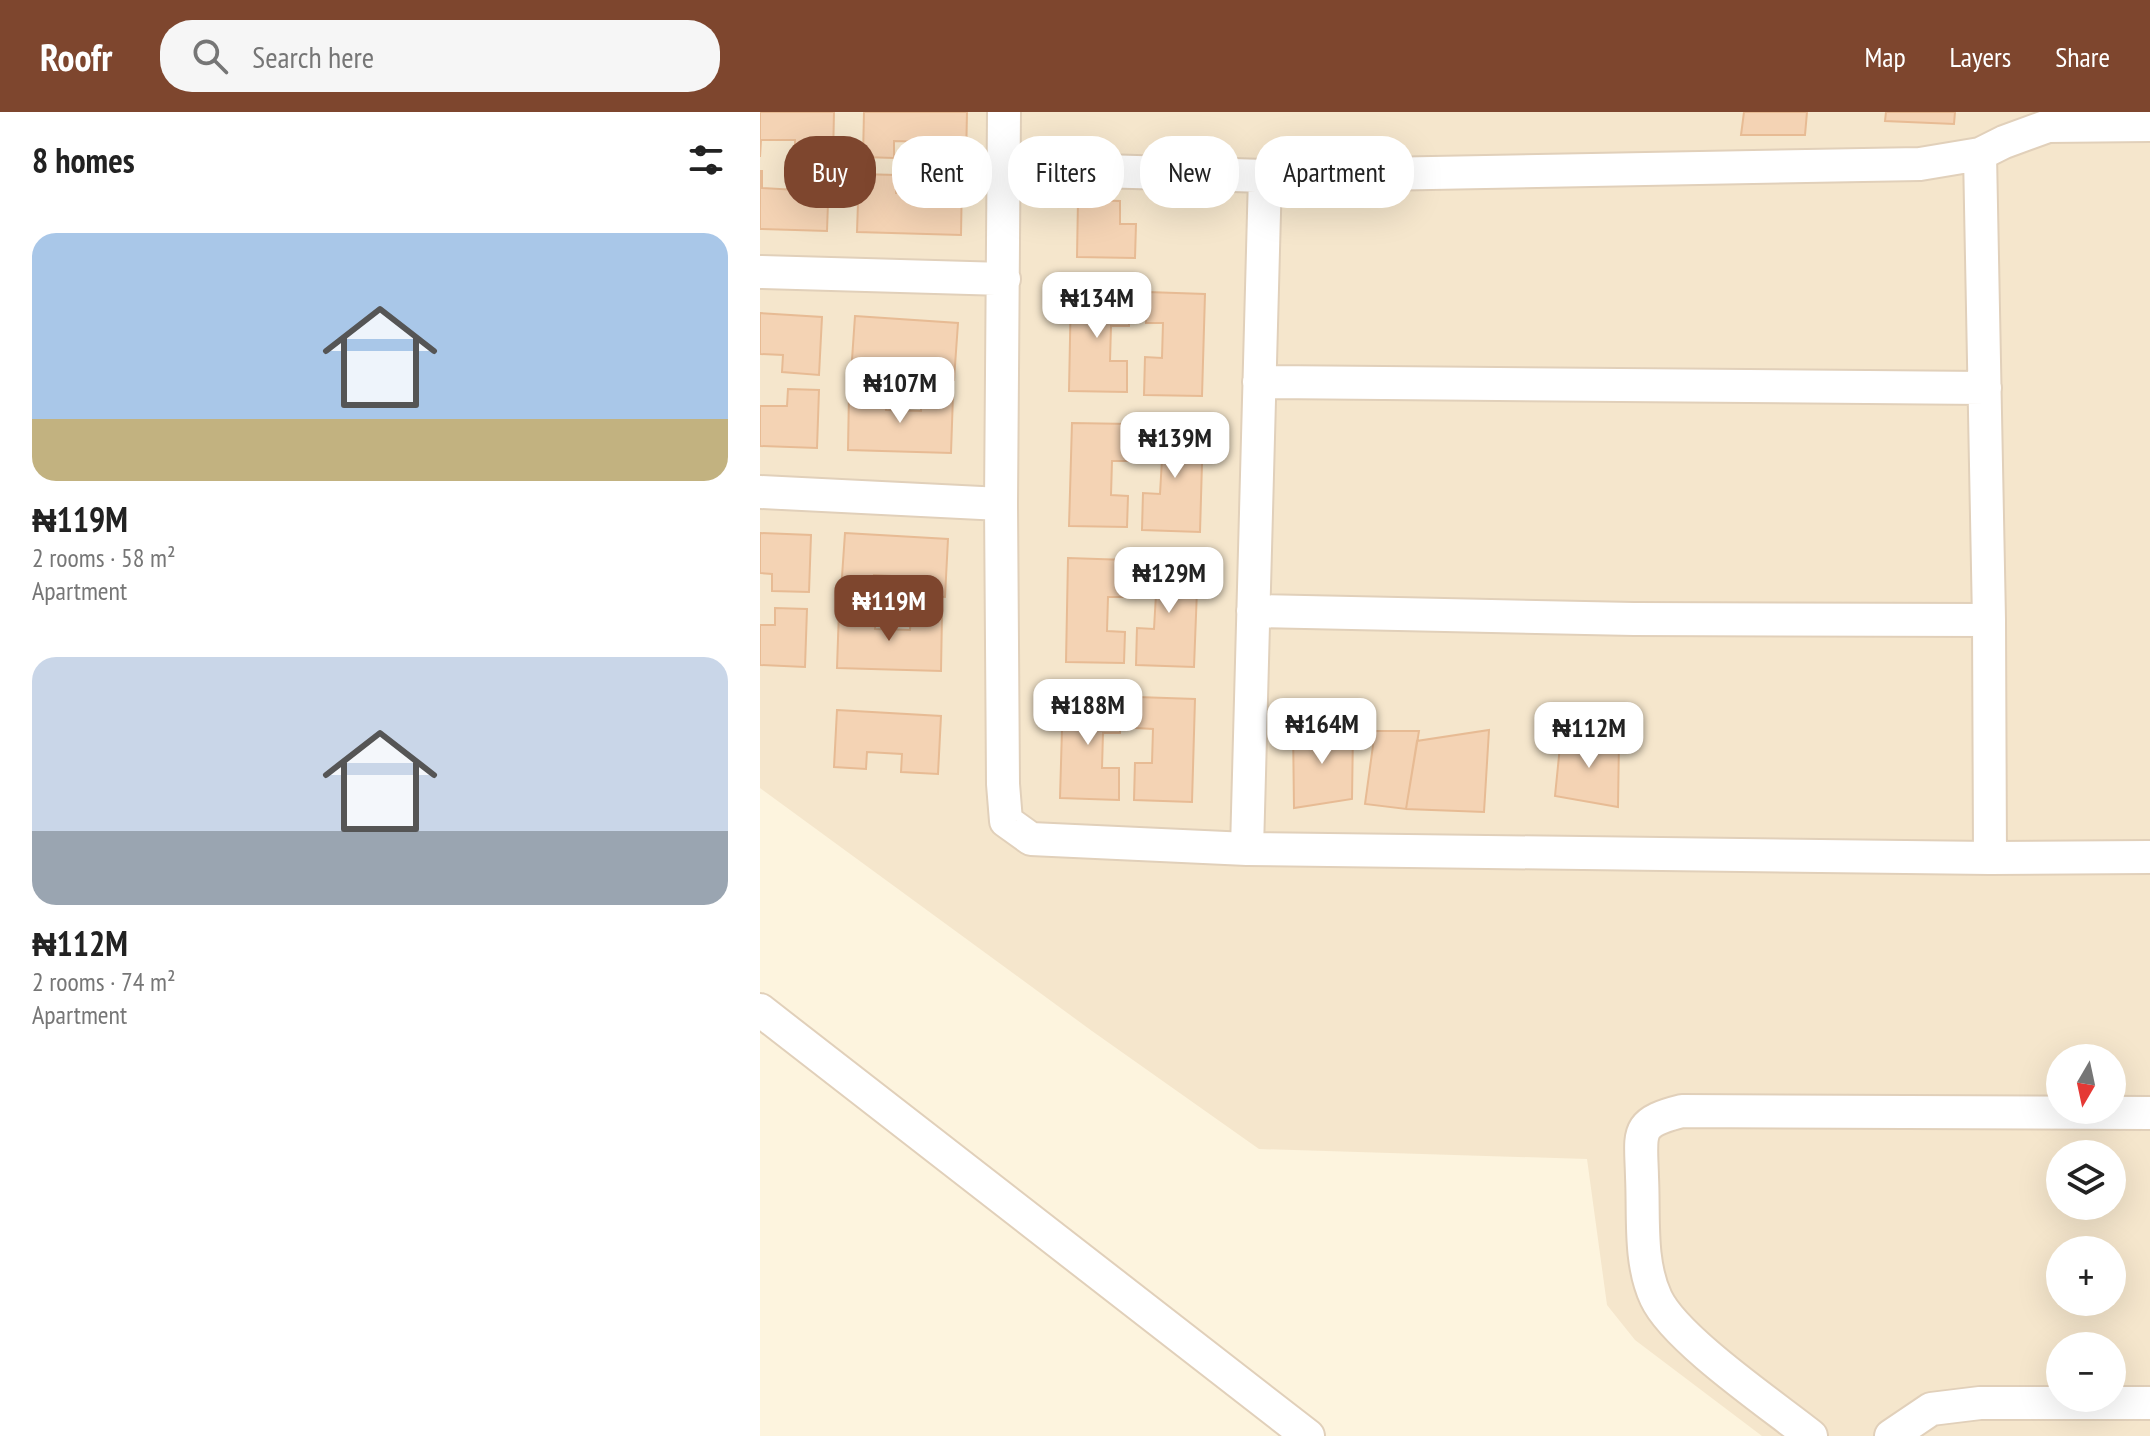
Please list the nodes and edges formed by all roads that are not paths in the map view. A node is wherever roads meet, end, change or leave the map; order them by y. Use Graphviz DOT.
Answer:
graph roads {
  1 [pos="1004,112"];
  2 [pos="2150,125"];
  3 [pos="1980,154"];
  4 [pos="1004,168"];
  5 [pos="1414,173"];
  6 [pos="1255,176"];
  7 [pos="1264,208"];
  8 [pos="760,272"];
  9 [pos="1004,279"];
  10 [pos="1259,382"];
  11 [pos="1985,388"];
  12 [pos="760,492"];
  13 [pos="1001,504"];
  14 [pos="1253,611"];
  15 [pos="1989,620"];
  16 [pos="1247,849"];
  17 [pos="2150,857"];
  18 [pos="1990,858"];
  19 [pos="760,1010"];
  20 [pos="2150,1113"];
  21 [pos="2150,1403"];
  22 [pos="1308,1436"];
  23 [pos="1811,1436"];
  24 [pos="1891,1436"];
  1 -- 4 [label="street"];
  2 -- 3 [label="street"];
  3 -- 5 [label="street"];
  3 -- 11 [label="street"];
  4 -- 6 [label="street"];
  4 -- 9 [label="street"];
  7 -- 10 [label="street"];
  8 -- 9 [label="street"];
  9 -- 13 [label="street"];
  10 -- 11 [label="street"];
  10 -- 14 [label="street"];
  11 -- 15 [label="street"];
  12 -- 13 [label="street"];
  13 -- 16 [label="street"];
  14 -- 15 [label="street"];
  14 -- 16 [label="street"];
  15 -- 18 [label="street"];
  16 -- 18 [label="street"];
  17 -- 18 [label="street"];
  19 -- 22 [label="street"];
  20 -- 23 [label="street"];
  21 -- 24 [label="street"];
}
